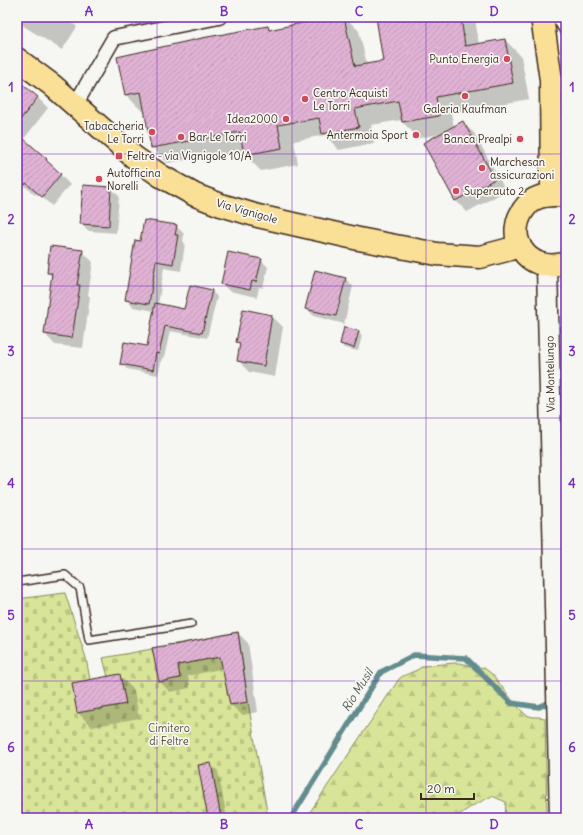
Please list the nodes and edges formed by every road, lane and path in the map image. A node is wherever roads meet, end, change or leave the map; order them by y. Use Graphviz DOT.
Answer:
graph roads {
  1 [pos="219,17"];
  2 [pos="542,17"];
  3 [pos="559,17"];
  4 [pos="566,28"];
  5 [pos="17,59"];
  6 [pos="75,105"];
  7 [pos="559,196"];
  8 [pos="519,244"];
  9 [pos="557,265"];
  10 [pos="17,582"];
  11 [pos="191,624"];
  12 [pos="560,818"];
  1 -- 6 [label="street"];
  2 -- 7 [label="main road"];
  3 -- 4 [label="street"];
  5 -- 6 [label="main road, Via Vignigole"];
  6 -- 8 [label="main road, Via Vignigole"];
  7 -- 8 [label="main road"];
  8 -- 9 [label="main road"];
  9 -- 12 [label="street, Via Montelungo"];
  10 -- 11 [label="lane"];
}
